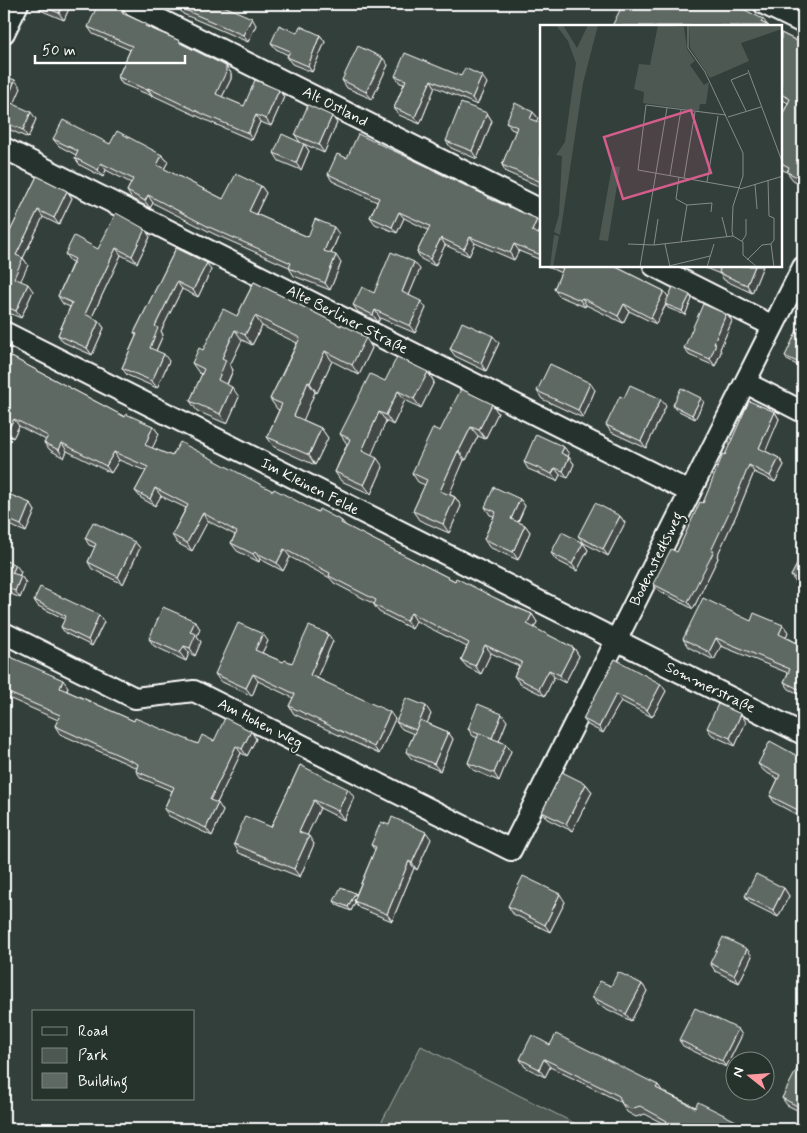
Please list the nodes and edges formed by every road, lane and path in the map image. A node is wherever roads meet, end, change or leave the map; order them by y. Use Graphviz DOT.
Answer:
graph roads {
  1 [pos="18,4"];
  2 [pos="129,4"];
  3 [pos="764,4"];
  4 [pos="803,23"];
  5 [pos="4,33"];
  6 [pos="4,148"];
  7 [pos="540,210"];
  8 [pos="803,267"];
  9 [pos="658,268"];
  10 [pos="773,326"];
  11 [pos="4,332"];
  12 [pos="746,383"];
  13 [pos="803,412"];
  14 [pos="690,492"];
  15 [pos="4,633"];
  16 [pos="617,641"];
  17 [pos="803,734"];
  18 [pos="511,850"];
  1 -- 5 [label="street"];
  2 -- 7 [label="street, Alt Ostland"];
  3 -- 4 [label="street"];
  6 -- 14 [label="street, Alte Berliner Straße"];
  8 -- 10 [label="street, Bodenstedtsweg"];
  9 -- 10 [label="street"];
  10 -- 12 [label="street, Bodenstedtsweg"];
  11 -- 16 [label="street, Im Kleinen Felde"];
  12 -- 13 [label="street"];
  12 -- 14 [label="street, Bodenstedtsweg"];
  14 -- 16 [label="street, Bodenstedtsweg"];
  15 -- 18 [label="street, Am Hohen Weg"];
  16 -- 17 [label="street, Sommerstraße"];
  16 -- 18 [label="street, Bodenstedtsweg"];
}
